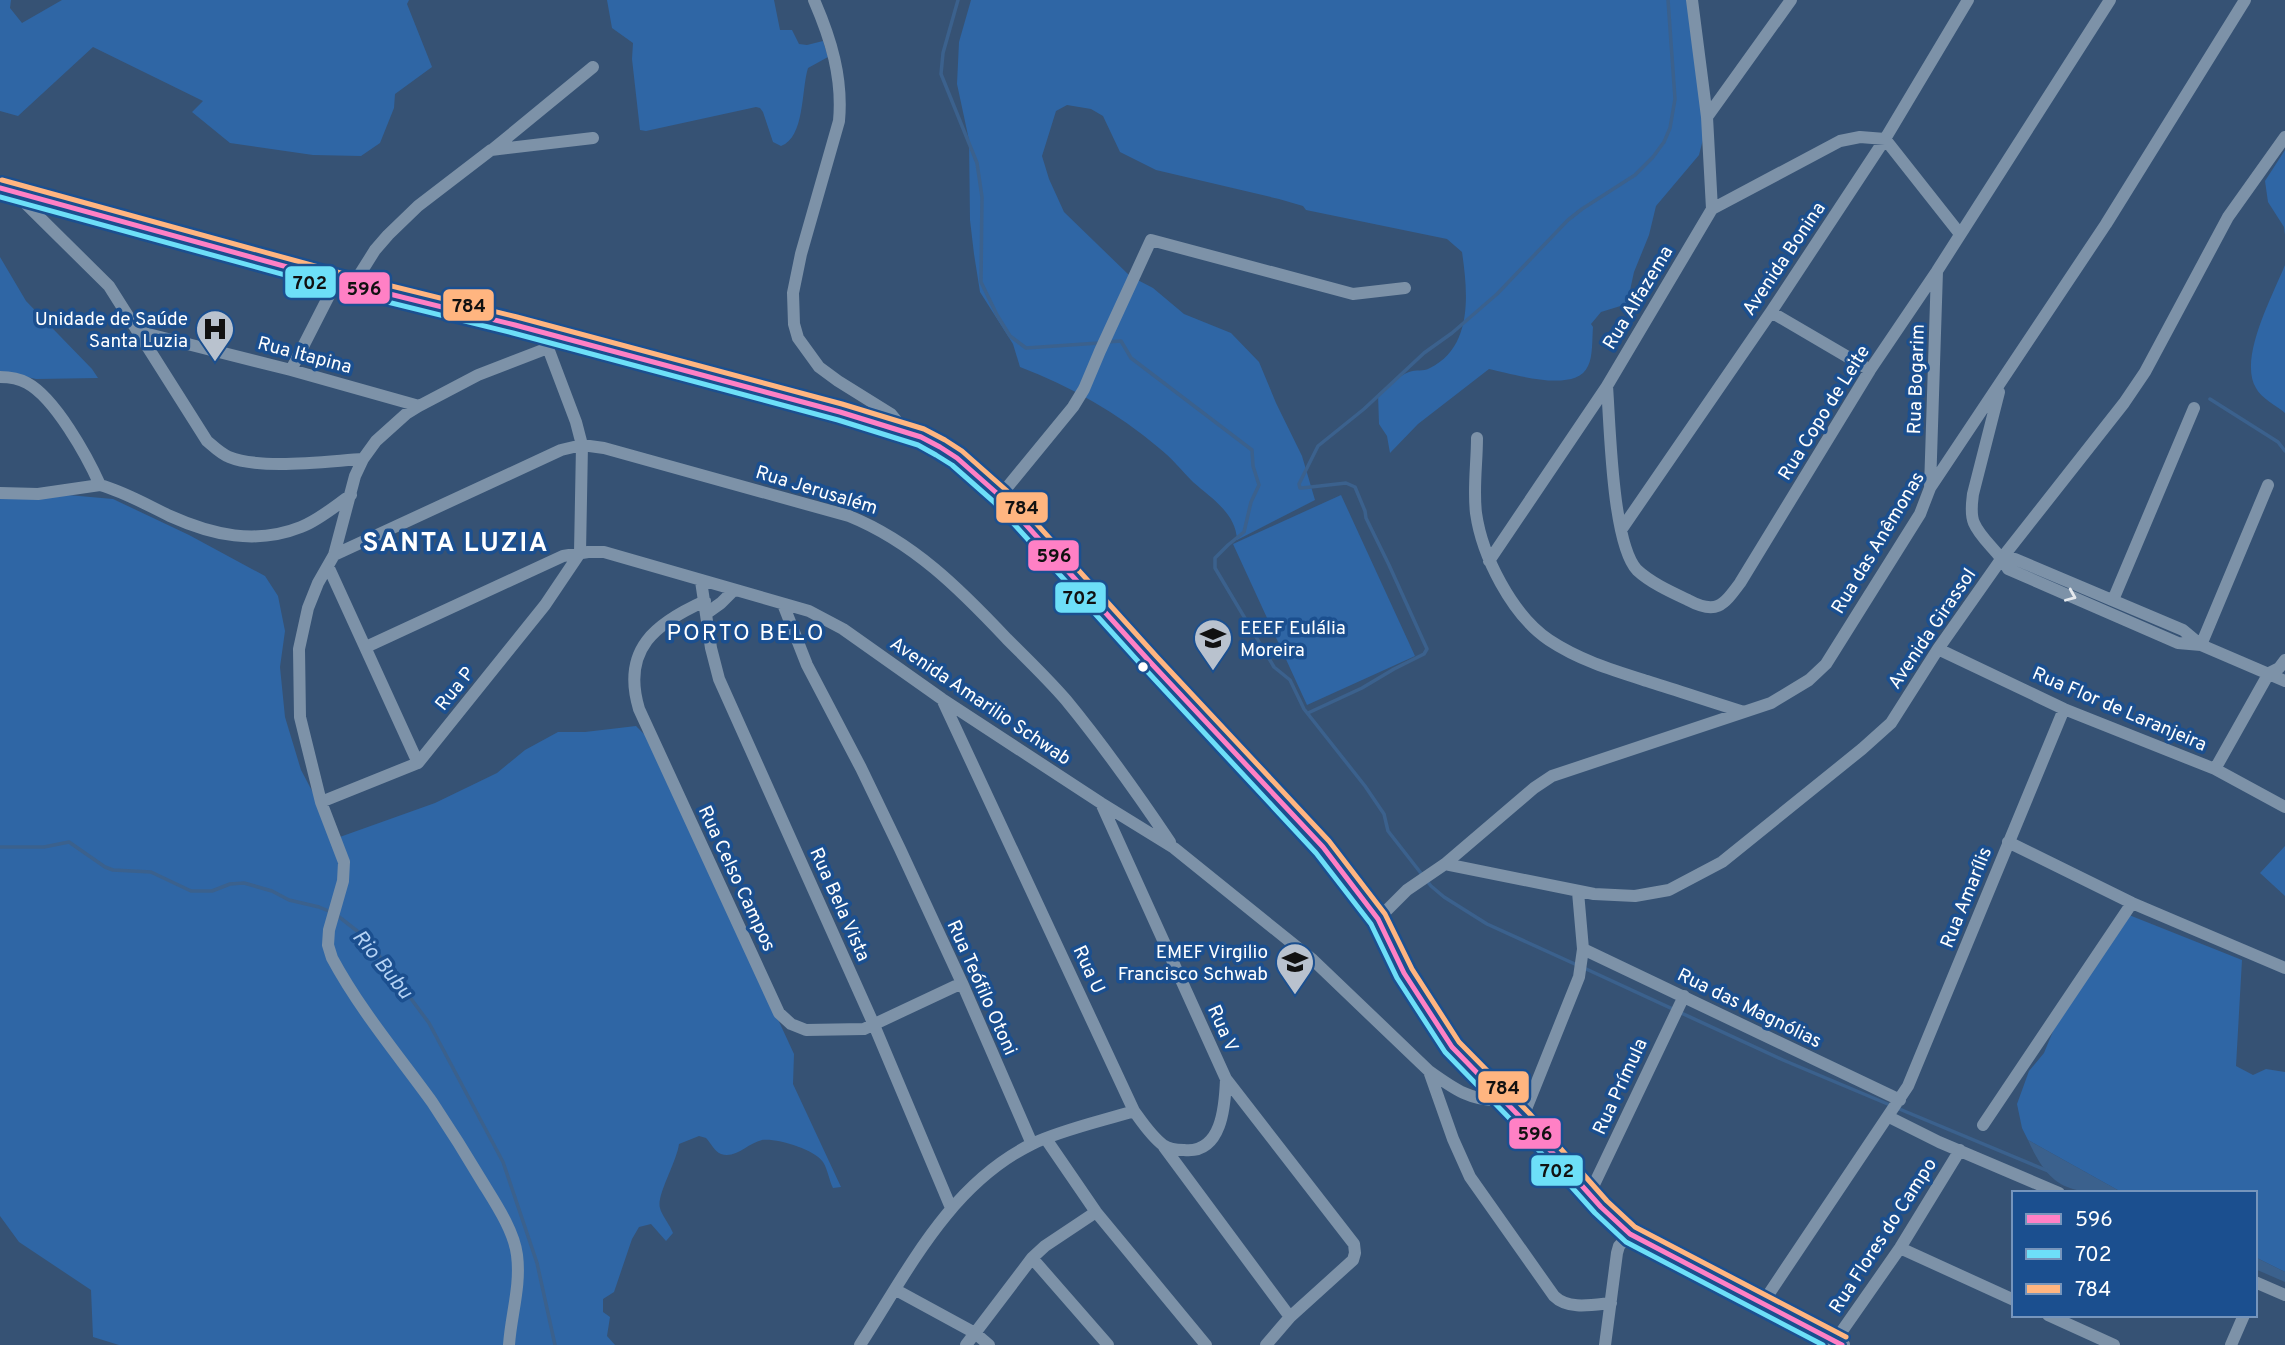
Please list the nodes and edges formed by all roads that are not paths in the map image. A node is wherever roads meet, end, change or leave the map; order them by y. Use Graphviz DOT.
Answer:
graph roads {
  1 [pos="814,0"];
  2 [pos="1692,0"];
  3 [pos="1791,0"];
  4 [pos="1968,0"];
  5 [pos="2110,0"];
  6 [pos="2245,0"];
  7 [pos="593,67"];
  8 [pos="1707,117"];
  9 [pos="2285,137"];
  10 [pos="593,138"];
  11 [pos="1885,139"];
  12 [pos="491,150"];
  13 [pos="7,190"];
  14 [pos="1712,209"];
  15 [pos="1960,233"];
  16 [pos="1937,271"];
  17 [pos="337,280"];
  18 [pos="353,285"];
  19 [pos="1405,288"];
  20 [pos="1771,312"];
  21 [pos="139,332"];
  22 [pos="551,342"];
  23 [pos="291,370"];
  24 [pos="1870,370"];
  25 [pos="0,377"];
  26 [pos="2002,382"];
  27 [pos="1607,386"];
  28 [pos="419,406"];
  29 [pos="2194,408"];
  30 [pos="905,431"];
  31 [pos="1476,438"];
  32 [pos="582,445"];
  33 [pos="363,459"];
  34 [pos="100,485"];
  35 [pos="2268,485"];
  36 [pos="1930,488"];
  37 [pos="0,493"];
  38 [pos="351,495"];
  39 [pos="1000,496"];
  40 [pos="1621,530"];
  41 [pos="580,553"];
  42 [pos="2002,558"];
  43 [pos="331,561"];
  44 [pos="1489,561"];
  45 [pos="701,581"];
  46 [pos="734,590"];
  47 [pos="2113,600"];
  48 [pos="783,604"];
  49 [pos="706,607"];
  50 [pos="2202,645"];
  51 [pos="366,647"];
  52 [pos="1938,649"];
  53 [pos="2285,660"];
  54 [pos="2269,673"];
  55 [pos="2285,681"];
  56 [pos="942,699"];
  57 [pos="2064,709"];
  58 [pos="1745,712"];
  59 [pos="418,763"];
  60 [pos="2215,769"];
  61 [pos="321,802"];
  62 [pos="1101,803"];
  63 [pos="2285,807"];
  64 [pos="2008,842"];
  65 [pos="1174,848"];
  66 [pos="1445,864"];
  67 [pos="1578,892"];
  68 [pos="2132,903"];
  69 [pos="1378,919"];
  70 [pos="1582,954"];
  71 [pos="2285,968"];
  72 [pos="962,983"];
  73 [pos="1679,1006"];
  74 [pos="874,1025"];
  75 [pos="1429,1071"];
  76 [pos="1226,1079"];
  77 [pos="1503,1100"];
  78 [pos="1894,1109"];
  79 [pos="1134,1111"];
  80 [pos="1522,1119"];
  81 [pos="1983,1125"];
  82 [pos="1046,1139"];
  83 [pos="1032,1144"];
  84 [pos="1164,1147"];
  85 [pos="1960,1150"];
  86 [pos="2054,1191"];
  87 [pos="1590,1193"];
  88 [pos="951,1208"];
  89 [pos="1096,1212"];
  90 [pos="1630,1234"];
  91 [pos="1900,1248"];
  92 [pos="1032,1258"];
  93 [pos="2257,1286"];
  94 [pos="896,1290"];
  95 [pos="2285,1295"];
  96 [pos="2012,1299"];
  97 [pos="1611,1303"];
  98 [pos="1762,1304"];
  99 [pos="1290,1317"];
  100 [pos="2052,1317"];
  101 [pos="2243,1317"];
  102 [pos="975,1333"];
  103 [pos="1839,1343"];
  104 [pos="509,1345"];
  105 [pos="860,1345"];
  106 [pos="966,1345"];
  107 [pos="989,1345"];
  108 [pos="1108,1345"];
  109 [pos="1206,1345"];
  110 [pos="1266,1345"];
  111 [pos="1605,1345"];
  112 [pos="2114,1345"];
  113 [pos="2231,1345"];
  1 -- 30 [label="street"];
  2 -- 8 [label="street"];
  3 -- 8 [label="street"];
  4 -- 11 [label="street, Avenida Bonina"];
  5 -- 15 [label="street, Rua Copo de Leite"];
  6 -- 26 [label="street, Rua das Anêmonas"];
  7 -- 12 [label="street"];
  8 -- 14 [label="street"];
  9 -- 42 [label="street, Avenida Girassol"];
  10 -- 12 [label="street"];
  11 -- 14 [label="street"];
  11 -- 15 [label="street"];
  11 -- 20 [label="street, Avenida Bonina"];
  12 -- 18 [label="street"];
  13 -- 17 [label="main road"];
  13 -- 21 [label="street"];
  14 -- 27 [label="street, Rua Alfazema"];
  15 -- 16 [label="street, Rua Copo de Leite"];
  16 -- 24 [label="street, Rua Copo de Leite"];
  16 -- 36 [label="street, Rua Bogarim"];
  17 -- 18 [label="main road"];
  17 -- 23 [label="street"];
  18 -- 22 [label="main road"];
  19 -- 39 [label="street"];
  20 -- 24 [label="street"];
  20 -- 40 [label="street, Avenida Bonina"];
  21 -- 23 [label="street, Rua Itapina"];
  21 -- 33 [label="street"];
  22 -- 28 [label="street"];
  22 -- 30 [label="main road"];
  22 -- 32 [label="street"];
  23 -- 28 [label="street, Rua Itapina"];
  24 -- 40 [label="street, Rua Copo de Leite"];
  25 -- 34 [label="street"];
  26 -- 36 [label="street, Rua das Anêmonas"];
  26 -- 42 [label="street"];
  27 -- 40 [label="street, Rua Copo de Leite"];
  27 -- 44 [label="street, Rua Alfazema"];
  28 -- 33 [label="street"];
  29 -- 47 [label="street"];
  30 -- 39 [label="main road"];
  31 -- 44 [label="street"];
  32 -- 41 [label="street"];
  32 -- 43 [label="street, Rua Jerusalém"];
  32 -- 65 [label="street, Rua Jerusalém"];
  33 -- 38 [label="street"];
  34 -- 37 [label="street"];
  34 -- 38 [label="street"];
  35 -- 50 [label="street"];
  36 -- 58 [label="street, Rua das Anêmonas"];
  38 -- 43 [label="street"];
  39 -- 69 [label="main road"];
  41 -- 45 [label="street, Avenida Amarilio Schwab"];
  41 -- 51 [label="street, Avenida Amarilio Schwab"];
  41 -- 59 [label="street, Rua P"];
  42 -- 47 [label="street"];
  42 -- 50 [label="street, one-way"];
  42 -- 52 [label="street, Avenida Girassol"];
  43 -- 51 [label="street"];
  43 -- 61 [label="street"];
  44 -- 58 [label="street"];
  45 -- 46 [label="street, Avenida Amarilio Schwab"];
  45 -- 49 [label="street, Rua Bela Vista"];
  46 -- 48 [label="street, Avenida Amarilio Schwab"];
  46 -- 49 [label="street"];
  47 -- 50 [label="street"];
  48 -- 56 [label="street, Avenida Amarilio Schwab"];
  48 -- 72 [label="street, Rua Teófilo Otoni"];
  49 -- 74 [label="street, Rua Bela Vista"];
  49 -- 74 [label="street, Rua Celso Campos"];
  50 -- 54 [label="street"];
  51 -- 59 [label="street"];
  52 -- 57 [label="street, Rua Flor de Laranjeira"];
  52 -- 67 [label="street, Avenida Girassol"];
  53 -- 54 [label="street"];
  54 -- 55 [label="street"];
  54 -- 60 [label="street"];
  56 -- 62 [label="street, Avenida Amarilio Schwab"];
  56 -- 79 [label="street, Rua U"];
  57 -- 60 [label="street, Rua Flor de Laranjeira"];
  57 -- 64 [label="street, Rua Amarílis"];
  58 -- 66 [label="street, Rua das Anêmonas"];
  59 -- 61 [label="street, Rua P"];
  60 -- 63 [label="street, Rua Flor de Laranjeira"];
  61 -- 104 [label="street"];
  62 -- 65 [label="street, Avenida Amarilio Schwab"];
  62 -- 76 [label="street, Rua V"];
  64 -- 68 [label="street"];
  64 -- 78 [label="street, Rua Amarílis"];
  65 -- 75 [label="street, Avenida Amarilio Schwab"];
  66 -- 67 [label="street, Avenida Girassol"];
  66 -- 69 [label="street, Rua das Anêmonas"];
  67 -- 70 [label="street"];
  68 -- 71 [label="street"];
  68 -- 81 [label="street"];
  69 -- 77 [label="main road"];
  70 -- 73 [label="street, Rua das Magnólias"];
  70 -- 80 [label="street"];
  72 -- 74 [label="street, Rua Celso Campos"];
  72 -- 83 [label="street, Rua Teófilo Otoni"];
  73 -- 78 [label="street, Rua das Magnólias"];
  73 -- 87 [label="street, Rua Prímula"];
  74 -- 88 [label="street, Rua Bela Vista"];
  75 -- 77 [label="street, Avenida Amarilio Schwab"];
  75 -- 97 [label="street"];
  76 -- 84 [label="street"];
  76 -- 99 [label="street, Rua V"];
  77 -- 80 [label="main road"];
  78 -- 85 [label="street, Rua das Magnólias"];
  78 -- 98 [label="street, Rua Amarílis"];
  79 -- 82 [label="street"];
  79 -- 84 [label="street, Rua U"];
  80 -- 87 [label="main road"];
  82 -- 83 [label="street"];
  82 -- 89 [label="street"];
  83 -- 88 [label="street"];
  84 -- 99 [label="street, Rua U"];
  85 -- 86 [label="street, Rua das Magnólias"];
  85 -- 91 [label="street, Rua Flores do Campo"];
  87 -- 90 [label="main road"];
  88 -- 94 [label="street"];
  89 -- 92 [label="street"];
  89 -- 109 [label="street"];
  90 -- 97 [label="street"];
  90 -- 98 [label="main road"];
  91 -- 96 [label="street"];
  91 -- 103 [label="street, Rua Flores do Campo"];
  92 -- 102 [label="street"];
  92 -- 108 [label="street"];
  93 -- 95 [label="street"];
  94 -- 102 [label="street"];
  94 -- 105 [label="street"];
  97 -- 111 [label="street"];
  98 -- 103 [label="main road"];
  99 -- 110 [label="street"];
  100 -- 112 [label="street"];
  101 -- 113 [label="street"];
  102 -- 106 [label="street"];
  102 -- 107 [label="street"];
}
